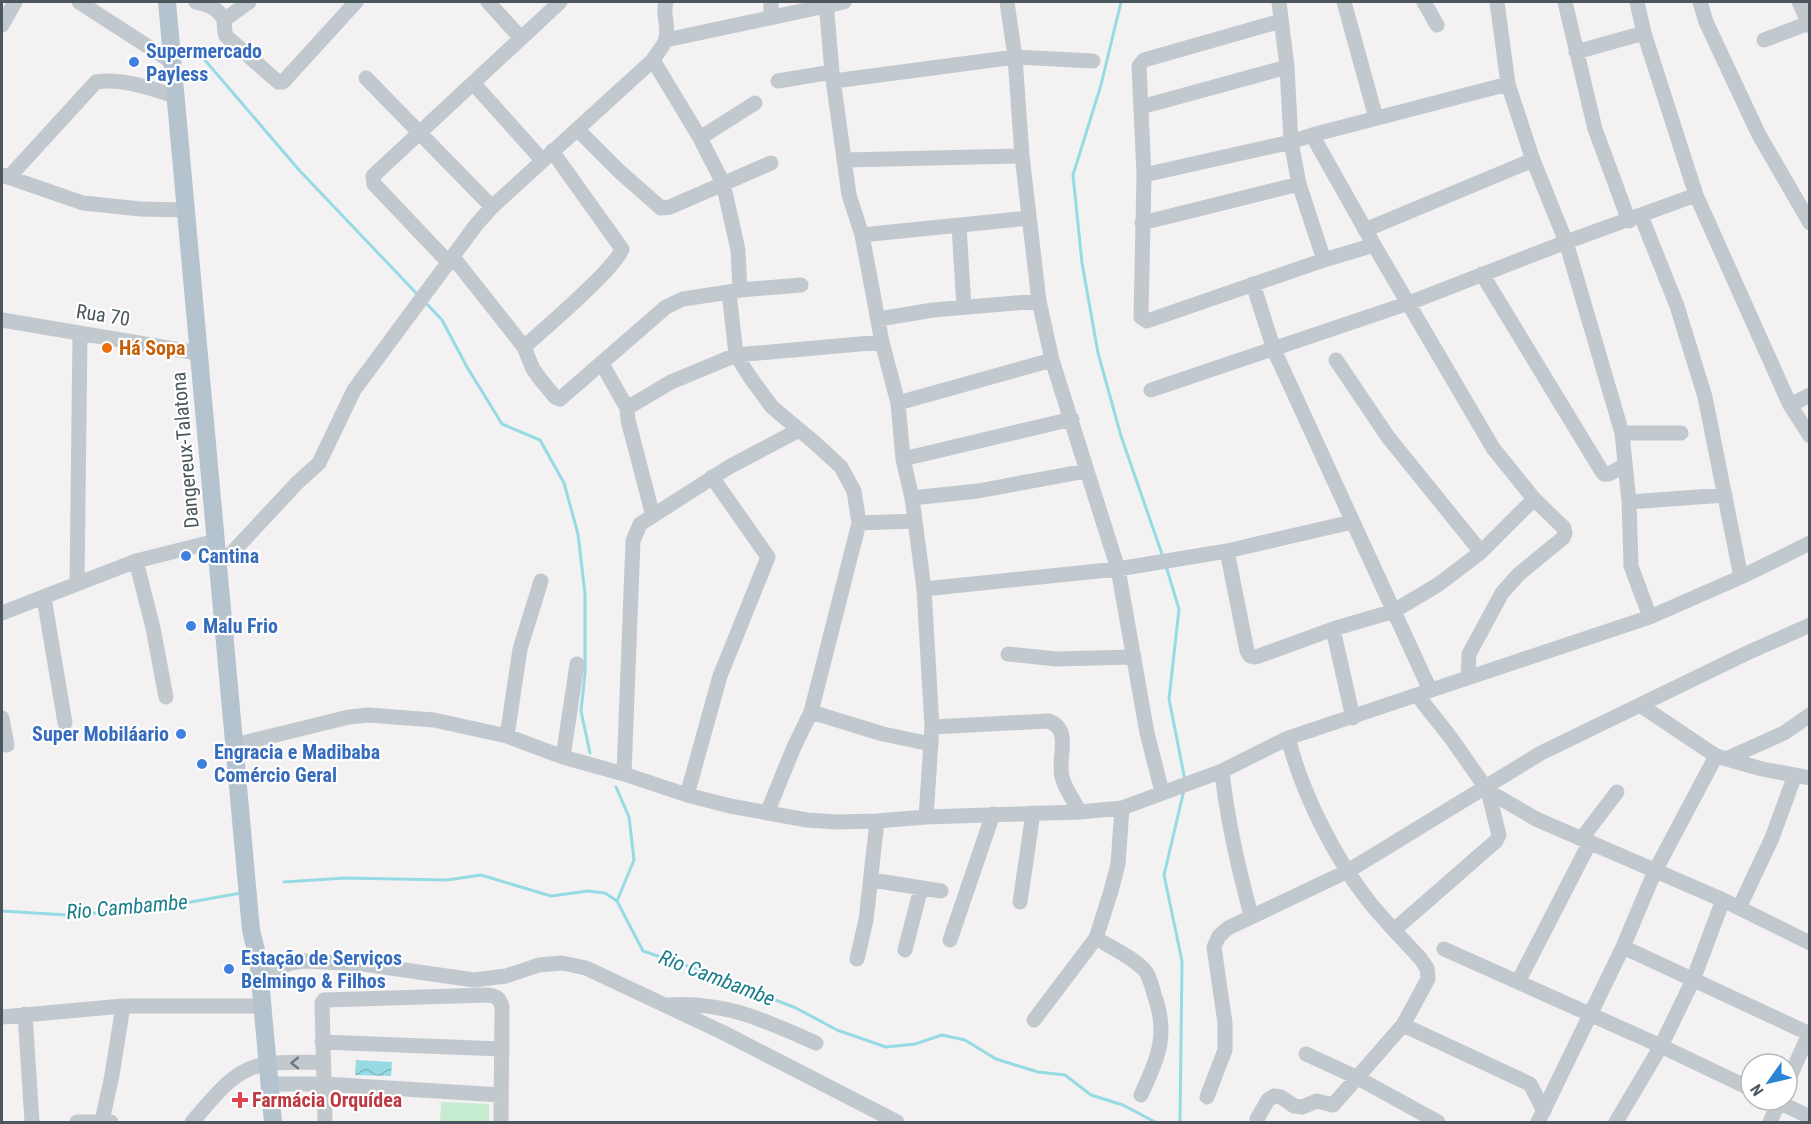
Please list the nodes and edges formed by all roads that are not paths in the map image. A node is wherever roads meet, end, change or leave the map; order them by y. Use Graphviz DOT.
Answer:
graph roads {
  1 [pos="15,2"];
  2 [pos="79,2"];
  3 [pos="167,2"];
  4 [pos="177,2"];
  5 [pos="196,2"];
  6 [pos="249,2"];
  7 [pos="356,2"];
  8 [pos="488,2"];
  9 [pos="560,2"];
  10 [pos="771,2"];
  11 [pos="844,2"];
  12 [pos="1007,2"];
  13 [pos="1344,2"];
  14 [pos="1424,2"];
  15 [pos="1497,2"];
  16 [pos="1565,2"];
  17 [pos="1637,2"];
  18 [pos="1700,2"];
  19 [pos="1799,2"];
  20 [pos="826,3"];
  21 [pos="1284,3"];
  22 [pos="663,4"];
  23 [pos="771,18"];
  24 [pos="224,20"];
  25 [pos="1281,21"];
  26 [pos="1437,25"];
  27 [pos="1809,25"];
  28 [pos="2,26"];
  29 [pos="1644,33"];
  30 [pos="520,37"];
  31 [pos="666,40"];
  32 [pos="1764,40"];
  33 [pos="1576,52"];
  34 [pos="1015,57"];
  35 [pos="653,60"];
  36 [pos="1093,61"];
  37 [pos="172,62"];
  38 [pos="1287,67"];
  39 [pos="833,76"];
  40 [pos="366,78"];
  41 [pos="778,81"];
  42 [pos="473,83"];
  43 [pos="1508,84"];
  44 [pos="175,96"];
  45 [pos="755,103"];
  46 [pos="1141,107"];
  47 [pos="1376,118"];
  48 [pos="577,129"];
  49 [pos="420,132"];
  50 [pos="1312,135"];
  51 [pos="700,138"];
  52 [pos="1291,142"];
  53 [pos="547,156"];
  54 [pos="1022,156"];
  55 [pos="845,160"];
  56 [pos="1533,160"];
  57 [pos="771,163"];
  58 [pos="1144,175"];
  59 [pos="5,176"];
  60 [pos="723,183"];
  61 [pos="1299,184"];
  62 [pos="1696,195"];
  63 [pos="492,207"];
  64 [pos="185,210"];
  65 [pos="1029,218"];
  66 [pos="1635,218"];
  67 [pos="1809,222"];
  68 [pos="1142,223"];
  69 [pos="958,226"];
  70 [pos="1365,230"];
  71 [pos="862,235"];
  72 [pos="1566,242"];
  73 [pos="1374,245"];
  74 [pos="451,260"];
  75 [pos="1324,260"];
  76 [pos="1482,274"];
  77 [pos="1253,284"];
  78 [pos="801,285"];
  79 [pos="735,291"];
  80 [pos="1039,301"];
  81 [pos="1409,303"];
  82 [pos="964,307"];
  83 [pos="879,319"];
  84 [pos="2,320"];
  85 [pos="80,333"];
  86 [pos="882,342"];
  87 [pos="524,347"];
  88 [pos="1274,350"];
  89 [pos="198,352"];
  90 [pos="736,354"];
  91 [pos="1052,360"];
  92 [pos="1336,360"];
  93 [pos="602,364"];
  94 [pos="1151,390"];
  95 [pos="1809,395"];
  96 [pos="898,403"];
  97 [pos="1790,405"];
  98 [pos="627,408"];
  99 [pos="1072,419"];
  100 [pos="799,430"];
  101 [pos="1622,433"];
  102 [pos="1681,433"];
  103 [pos="1809,436"];
  104 [pos="903,459"];
  105 [pos="1625,465"];
  106 [pos="1086,471"];
  107 [pos="712,477"];
  108 [pos="1725,495"];
  109 [pos="912,498"];
  110 [pos="1534,499"];
  111 [pos="1629,502"];
  112 [pos="653,516"];
  113 [pos="914,521"];
  114 [pos="1352,522"];
  115 [pos="859,523"];
  116 [pos="216,541"];
  117 [pos="1809,543"];
  118 [pos="1227,551"];
  119 [pos="1480,552"];
  120 [pos="227,558"];
  121 [pos="136,561"];
  122 [pos="1118,569"];
  123 [pos="1741,577"];
  124 [pos="541,581"];
  125 [pos="77,583"];
  126 [pos="924,589"];
  127 [pos="44,598"];
  128 [pos="1394,611"];
  129 [pos="2,613"];
  130 [pos="1650,617"];
  131 [pos="1809,625"];
  132 [pos="1333,629"];
  133 [pos="1008,654"];
  134 [pos="1134,657"];
  135 [pos="577,664"];
  136 [pos="1468,677"];
  137 [pos="1423,692"];
  138 [pos="166,697"];
  139 [pos="1640,705"];
  140 [pos="811,712"];
  141 [pos="1809,715"];
  142 [pos="2,718"];
  143 [pos="1353,718"];
  144 [pos="65,723"];
  145 [pos="932,727"];
  146 [pos="507,736"];
  147 [pos="1288,738"];
  148 [pos="243,743"];
  149 [pos="931,744"];
  150 [pos="7,745"];
  151 [pos="563,757"];
  152 [pos="1721,758"];
  153 [pos="1222,771"];
  154 [pos="624,774"];
  155 [pos="1802,776"];
  156 [pos="1486,790"];
  157 [pos="1162,792"];
  158 [pos="1617,792"];
  159 [pos="687,795"];
  160 [pos="1122,808"];
  161 [pos="1080,812"];
  162 [pos="767,813"];
  163 [pos="1033,813"];
  164 [pos="993,814"];
  165 [pos="926,817"];
  166 [pos="877,821"];
  167 [pos="1586,840"];
  168 [pos="248,851"];
  169 [pos="1348,871"];
  170 [pos="1655,871"];
  171 [pos="872,880"];
  172 [pos="921,888"];
  173 [pos="941,891"];
  174 [pos="1723,900"];
  175 [pos="1020,902"];
  176 [pos="1739,908"];
  177 [pos="1251,915"];
  178 [pos="1394,930"];
  179 [pos="1096,938"];
  180 [pos="950,940"];
  181 [pos="1809,943"];
  182 [pos="1623,946"];
  183 [pos="1444,949"];
  184 [pos="906,950"];
  185 [pos="857,959"];
  186 [pos="258,966"];
  187 [pos="1693,980"];
  188 [pos="1518,982"];
  189 [pos="663,1005"];
  190 [pos="123,1006"];
  191 [pos="262,1006"];
  192 [pos="1590,1013"];
  193 [pos="25,1014"];
  194 [pos="2,1017"];
  195 [pos="1034,1020"];
  196 [pos="1402,1025"];
  197 [pos="1809,1033"];
  198 [pos="322,1042"];
  199 [pos="816,1043"];
  200 [pos="1660,1046"];
  201 [pos="502,1049"];
  202 [pos="1306,1054"];
  203 [pos="1799,1056"];
  204 [pos="323,1062"];
  205 [pos="267,1064"];
  206 [pos="1563,1070"];
  207 [pos="1356,1077"];
  208 [pos="1739,1083"];
  209 [pos="269,1084"];
  210 [pos="324,1084"];
  211 [pos="1530,1084"];
  212 [pos="501,1095"];
  213 [pos="1141,1095"];
  214 [pos="1206,1097"];
  215 [pos="1541,1117"];
  216 [pos="1257,1119"];
  217 [pos="32,1122"];
  218 [pos="77,1122"];
  219 [pos="106,1122"];
  220 [pos="192,1122"];
  221 [pos="273,1122"];
  222 [pos="325,1122"];
  223 [pos="501,1122"];
  224 [pos="897,1122"];
  225 [pos="1438,1122"];
  226 [pos="1617,1122"];
  1 -- 28 [label="street"];
  2 -- 37 [label="street"];
  3 -- 37 [label="main road, Dangereux-Talatona"];
  4 -- 120 [label="main road, Dangereux-Talatona"];
  5 -- 24 [label="street"];
  6 -- 24 [label="street"];
  7 -- 24 [label="street"];
  8 -- 30 [label="street"];
  9 -- 30 [label="street"];
  10 -- 23 [label="street"];
  11 -- 20 [label="street"];
  12 -- 34 [label="street"];
  13 -- 47 [label="street"];
  14 -- 26 [label="street"];
  15 -- 43 [label="street"];
  16 -- 33 [label="street"];
  17 -- 29 [label="street"];
  18 -- 67 [label="street"];
  19 -- 27 [label="street"];
  20 -- 23 [label="street"];
  20 -- 39 [label="street"];
  21 -- 25 [label="street"];
  22 -- 31 [label="street"];
  23 -- 31 [label="street"];
  25 -- 38 [label="street"];
  25 -- 46 [label="street"];
  27 -- 32 [label="street"];
  29 -- 33 [label="street"];
  29 -- 62 [label="street"];
  30 -- 42 [label="street"];
  31 -- 35 [label="street"];
  33 -- 66 [label="street"];
  34 -- 36 [label="street"];
  34 -- 39 [label="street"];
  34 -- 54 [label="street"];
  35 -- 48 [label="street"];
  35 -- 51 [label="street"];
  37 -- 44 [label="main road, Dangereux-Talatona"];
  38 -- 46 [label="street"];
  38 -- 52 [label="street"];
  39 -- 41 [label="street"];
  39 -- 55 [label="street"];
  40 -- 49 [label="street"];
  42 -- 49 [label="street"];
  42 -- 53 [label="street"];
  43 -- 47 [label="street"];
  43 -- 56 [label="street"];
  44 -- 59 [label="street"];
  44 -- 64 [label="main road, Dangereux-Talatona"];
  45 -- 51 [label="street"];
  46 -- 58 [label="street"];
  47 -- 50 [label="street"];
  48 -- 53 [label="street"];
  48 -- 60 [label="street"];
  49 -- 63 [label="street"];
  49 -- 74 [label="street"];
  50 -- 52 [label="street"];
  50 -- 70 [label="street"];
  51 -- 60 [label="street"];
  52 -- 58 [label="street"];
  52 -- 61 [label="street"];
  53 -- 63 [label="street"];
  53 -- 87 [label="street"];
  54 -- 55 [label="street"];
  54 -- 65 [label="street"];
  55 -- 71 [label="street"];
  56 -- 70 [label="street"];
  56 -- 72 [label="street"];
  57 -- 60 [label="street"];
  58 -- 68 [label="street"];
  59 -- 64 [label="street"];
  60 -- 79 [label="street"];
  61 -- 68 [label="street"];
  61 -- 75 [label="street"];
  62 -- 66 [label="street"];
  62 -- 97 [label="street"];
  63 -- 74 [label="street"];
  64 -- 89 [label="main road, Dangereux-Talatona"];
  65 -- 69 [label="street"];
  65 -- 80 [label="street"];
  66 -- 72 [label="street"];
  66 -- 108 [label="street"];
  68 -- 77 [label="street"];
  69 -- 71 [label="street"];
  69 -- 82 [label="street"];
  70 -- 73 [label="street"];
  71 -- 83 [label="street"];
  72 -- 76 [label="street"];
  72 -- 101 [label="street"];
  73 -- 75 [label="street"];
  73 -- 81 [label="street"];
  74 -- 87 [label="street"];
  74 -- 120 [label="street"];
  75 -- 77 [label="street"];
  76 -- 81 [label="street"];
  76 -- 105 [label="street"];
  77 -- 88 [label="street"];
  78 -- 79 [label="street"];
  79 -- 90 [label="street"];
  79 -- 93 [label="street"];
  80 -- 82 [label="street"];
  80 -- 91 [label="street"];
  81 -- 88 [label="street"];
  81 -- 110 [label="street"];
  82 -- 83 [label="street"];
  83 -- 86 [label="street"];
  84 -- 85 [label="street, Rua 70"];
  85 -- 89 [label="street, Rua 70"];
  85 -- 125 [label="street"];
  86 -- 90 [label="street"];
  86 -- 96 [label="street"];
  87 -- 93 [label="street"];
  88 -- 94 [label="street"];
  88 -- 114 [label="street"];
  89 -- 116 [label="main road, Dangereux-Talatona"];
  90 -- 98 [label="street"];
  90 -- 100 [label="street"];
  91 -- 96 [label="street"];
  91 -- 99 [label="street"];
  92 -- 119 [label="street"];
  93 -- 98 [label="street"];
  95 -- 97 [label="street"];
  96 -- 104 [label="street"];
  97 -- 103 [label="street"];
  98 -- 112 [label="street"];
  99 -- 104 [label="street"];
  99 -- 106 [label="street"];
  100 -- 107 [label="street"];
  100 -- 115 [label="street"];
  101 -- 102 [label="street"];
  101 -- 105 [label="street"];
  104 -- 109 [label="street"];
  105 -- 111 [label="street"];
  106 -- 109 [label="street"];
  106 -- 122 [label="street"];
  107 -- 112 [label="street"];
  107 -- 159 [label="street"];
  108 -- 111 [label="street"];
  108 -- 123 [label="street"];
  109 -- 113 [label="street"];
  110 -- 119 [label="street"];
  110 -- 136 [label="street"];
  111 -- 130 [label="street"];
  112 -- 154 [label="street"];
  113 -- 115 [label="street"];
  113 -- 126 [label="street"];
  114 -- 118 [label="street"];
  114 -- 128 [label="street"];
  115 -- 140 [label="street"];
  116 -- 121 [label="street"];
  116 -- 168 [label="main road, Dangereux-Talatona"];
  117 -- 123 [label="street"];
  118 -- 122 [label="street"];
  118 -- 132 [label="street"];
  119 -- 128 [label="street"];
  120 -- 148 [label="main road, Dangereux-Talatona"];
  121 -- 125 [label="street"];
  121 -- 138 [label="street"];
  122 -- 126 [label="street"];
  122 -- 134 [label="street"];
  123 -- 130 [label="street"];
  124 -- 146 [label="street"];
  125 -- 127 [label="street"];
  126 -- 145 [label="street"];
  127 -- 129 [label="street"];
  127 -- 144 [label="street"];
  128 -- 132 [label="street"];
  128 -- 137 [label="street"];
  130 -- 136 [label="street"];
  131 -- 139 [label="street"];
  132 -- 143 [label="street"];
  133 -- 134 [label="street"];
  134 -- 157 [label="street"];
  135 -- 151 [label="street"];
  136 -- 137 [label="street"];
  137 -- 143 [label="street"];
  137 -- 156 [label="street"];
  139 -- 152 [label="street"];
  139 -- 156 [label="street"];
  140 -- 149 [label="street"];
  140 -- 162 [label="street"];
  141 -- 152 [label="street"];
  142 -- 150 [label="street"];
  143 -- 147 [label="street"];
  145 -- 149 [label="street"];
  145 -- 161 [label="street"];
  146 -- 148 [label="street"];
  146 -- 151 [label="street"];
  147 -- 153 [label="street"];
  147 -- 169 [label="street"];
  148 -- 168 [label="main road, Dangereux-Talatona"];
  149 -- 165 [label="street"];
  151 -- 154 [label="street"];
  152 -- 155 [label="street"];
  152 -- 170 [label="street"];
  153 -- 157 [label="street"];
  153 -- 177 [label="street"];
  154 -- 159 [label="street"];
  155 -- 176 [label="street"];
  156 -- 167 [label="street"];
  156 -- 169 [label="street"];
  156 -- 178 [label="street"];
  157 -- 160 [label="street"];
  158 -- 167 [label="street"];
  159 -- 162 [label="street"];
  160 -- 161 [label="street"];
  160 -- 179 [label="street"];
  161 -- 163 [label="street"];
  162 -- 166 [label="street"];
  163 -- 164 [label="street"];
  163 -- 175 [label="street"];
  164 -- 165 [label="street"];
  164 -- 180 [label="street"];
  165 -- 166 [label="street"];
  166 -- 171 [label="street"];
  167 -- 170 [label="street"];
  167 -- 188 [label="street"];
  168 -- 186 [label="main road, Dangereux-Talatona"];
  169 -- 177 [label="street"];
  169 -- 178 [label="street"];
  170 -- 174 [label="street"];
  170 -- 182 [label="street"];
  171 -- 172 [label="street"];
  171 -- 185 [label="street"];
  172 -- 173 [label="street"];
  172 -- 184 [label="street"];
  174 -- 176 [label="street"];
  174 -- 187 [label="street"];
  176 -- 181 [label="street"];
  177 -- 214 [label="street"];
  178 -- 196 [label="street"];
  179 -- 195 [label="street"];
  179 -- 213 [label="street"];
  182 -- 187 [label="street"];
  182 -- 192 [label="street"];
  183 -- 188 [label="street"];
  186 -- 189 [label="street"];
  186 -- 191 [label="main road, Dangereux-Talatona"];
  187 -- 197 [label="street"];
  187 -- 200 [label="street"];
  188 -- 192 [label="street"];
  189 -- 199 [label="street"];
  189 -- 224 [label="street"];
  190 -- 191 [label="street"];
  190 -- 193 [label="street"];
  190 -- 219 [label="street"];
  191 -- 205 [label="main road, Dangereux-Talatona"];
  192 -- 200 [label="street"];
  192 -- 206 [label="street"];
  193 -- 194 [label="street"];
  193 -- 217 [label="street"];
  196 -- 207 [label="street"];
  196 -- 211 [label="street"];
  197 -- 203 [label="street"];
  198 -- 201 [label="street"];
  198 -- 201 [label="street"];
  198 -- 204 [label="street"];
  200 -- 208 [label="street"];
  200 -- 226 [label="street"];
  201 -- 212 [label="street"];
  202 -- 207 [label="street"];
  204 -- 205 [label="street, one-way"];
  204 -- 210 [label="street"];
  205 -- 209 [label="main road, Dangereux-Talatona"];
  205 -- 220 [label="street"];
  206 -- 211 [label="street"];
  206 -- 215 [label="street"];
  207 -- 216 [label="street"];
  207 -- 225 [label="street"];
  209 -- 210 [label="street"];
  209 -- 221 [label="main road, Dangereux-Talatona"];
  210 -- 212 [label="street"];
  210 -- 222 [label="street"];
  211 -- 215 [label="street"];
  212 -- 223 [label="street"];
  218 -- 219 [label="street"];
}
